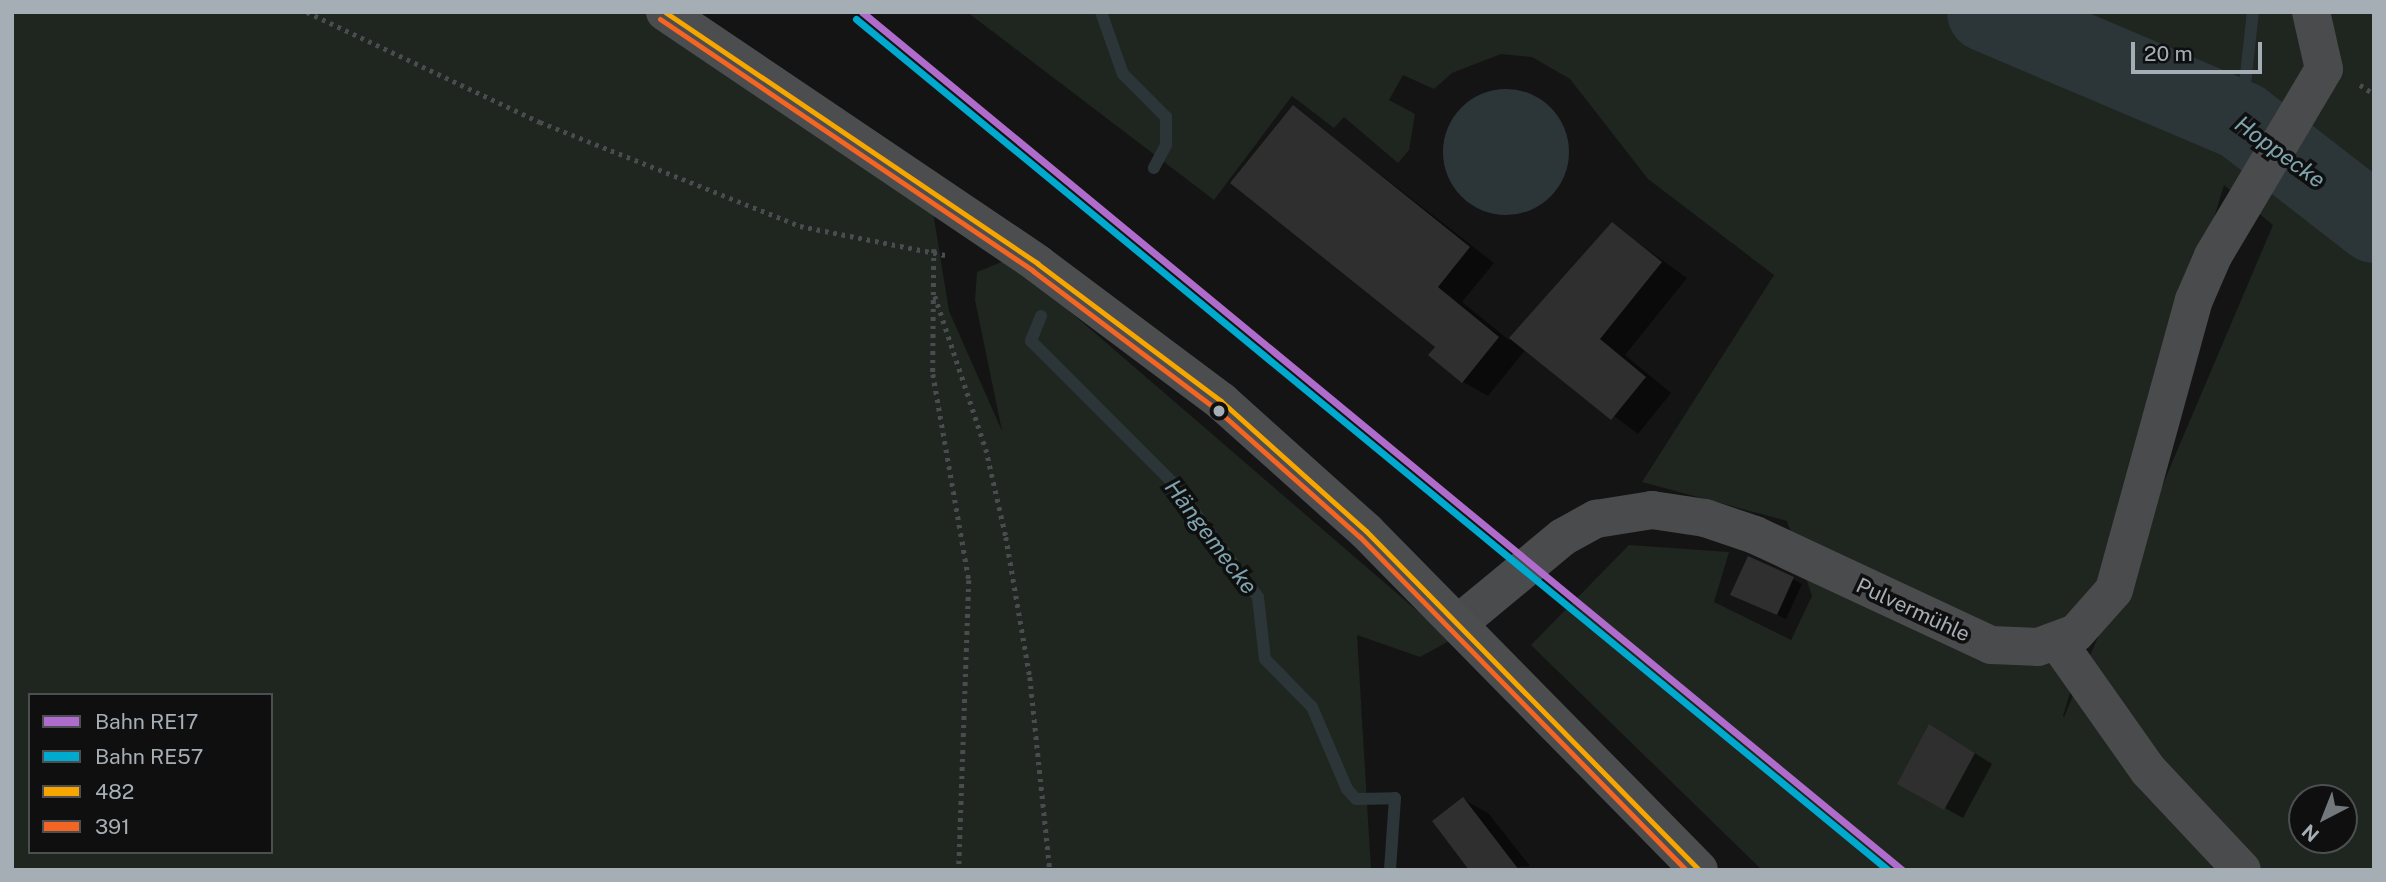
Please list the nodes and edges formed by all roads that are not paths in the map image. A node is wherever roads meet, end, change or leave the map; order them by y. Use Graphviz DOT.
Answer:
graph roads {
  1 [pos="664,12"];
  2 [pos="2311,12"];
  3 [pos="1459,623"];
  4 [pos="2057,641"];
  5 [pos="1699,870"];
  6 [pos="2242,870"];
  1 -- 3 [label="main road"];
  2 -- 4 [label="street, Pulvermühle"];
  3 -- 4 [label="street, Pulvermühle"];
  3 -- 5 [label="main road"];
  4 -- 6 [label="street"];
}
